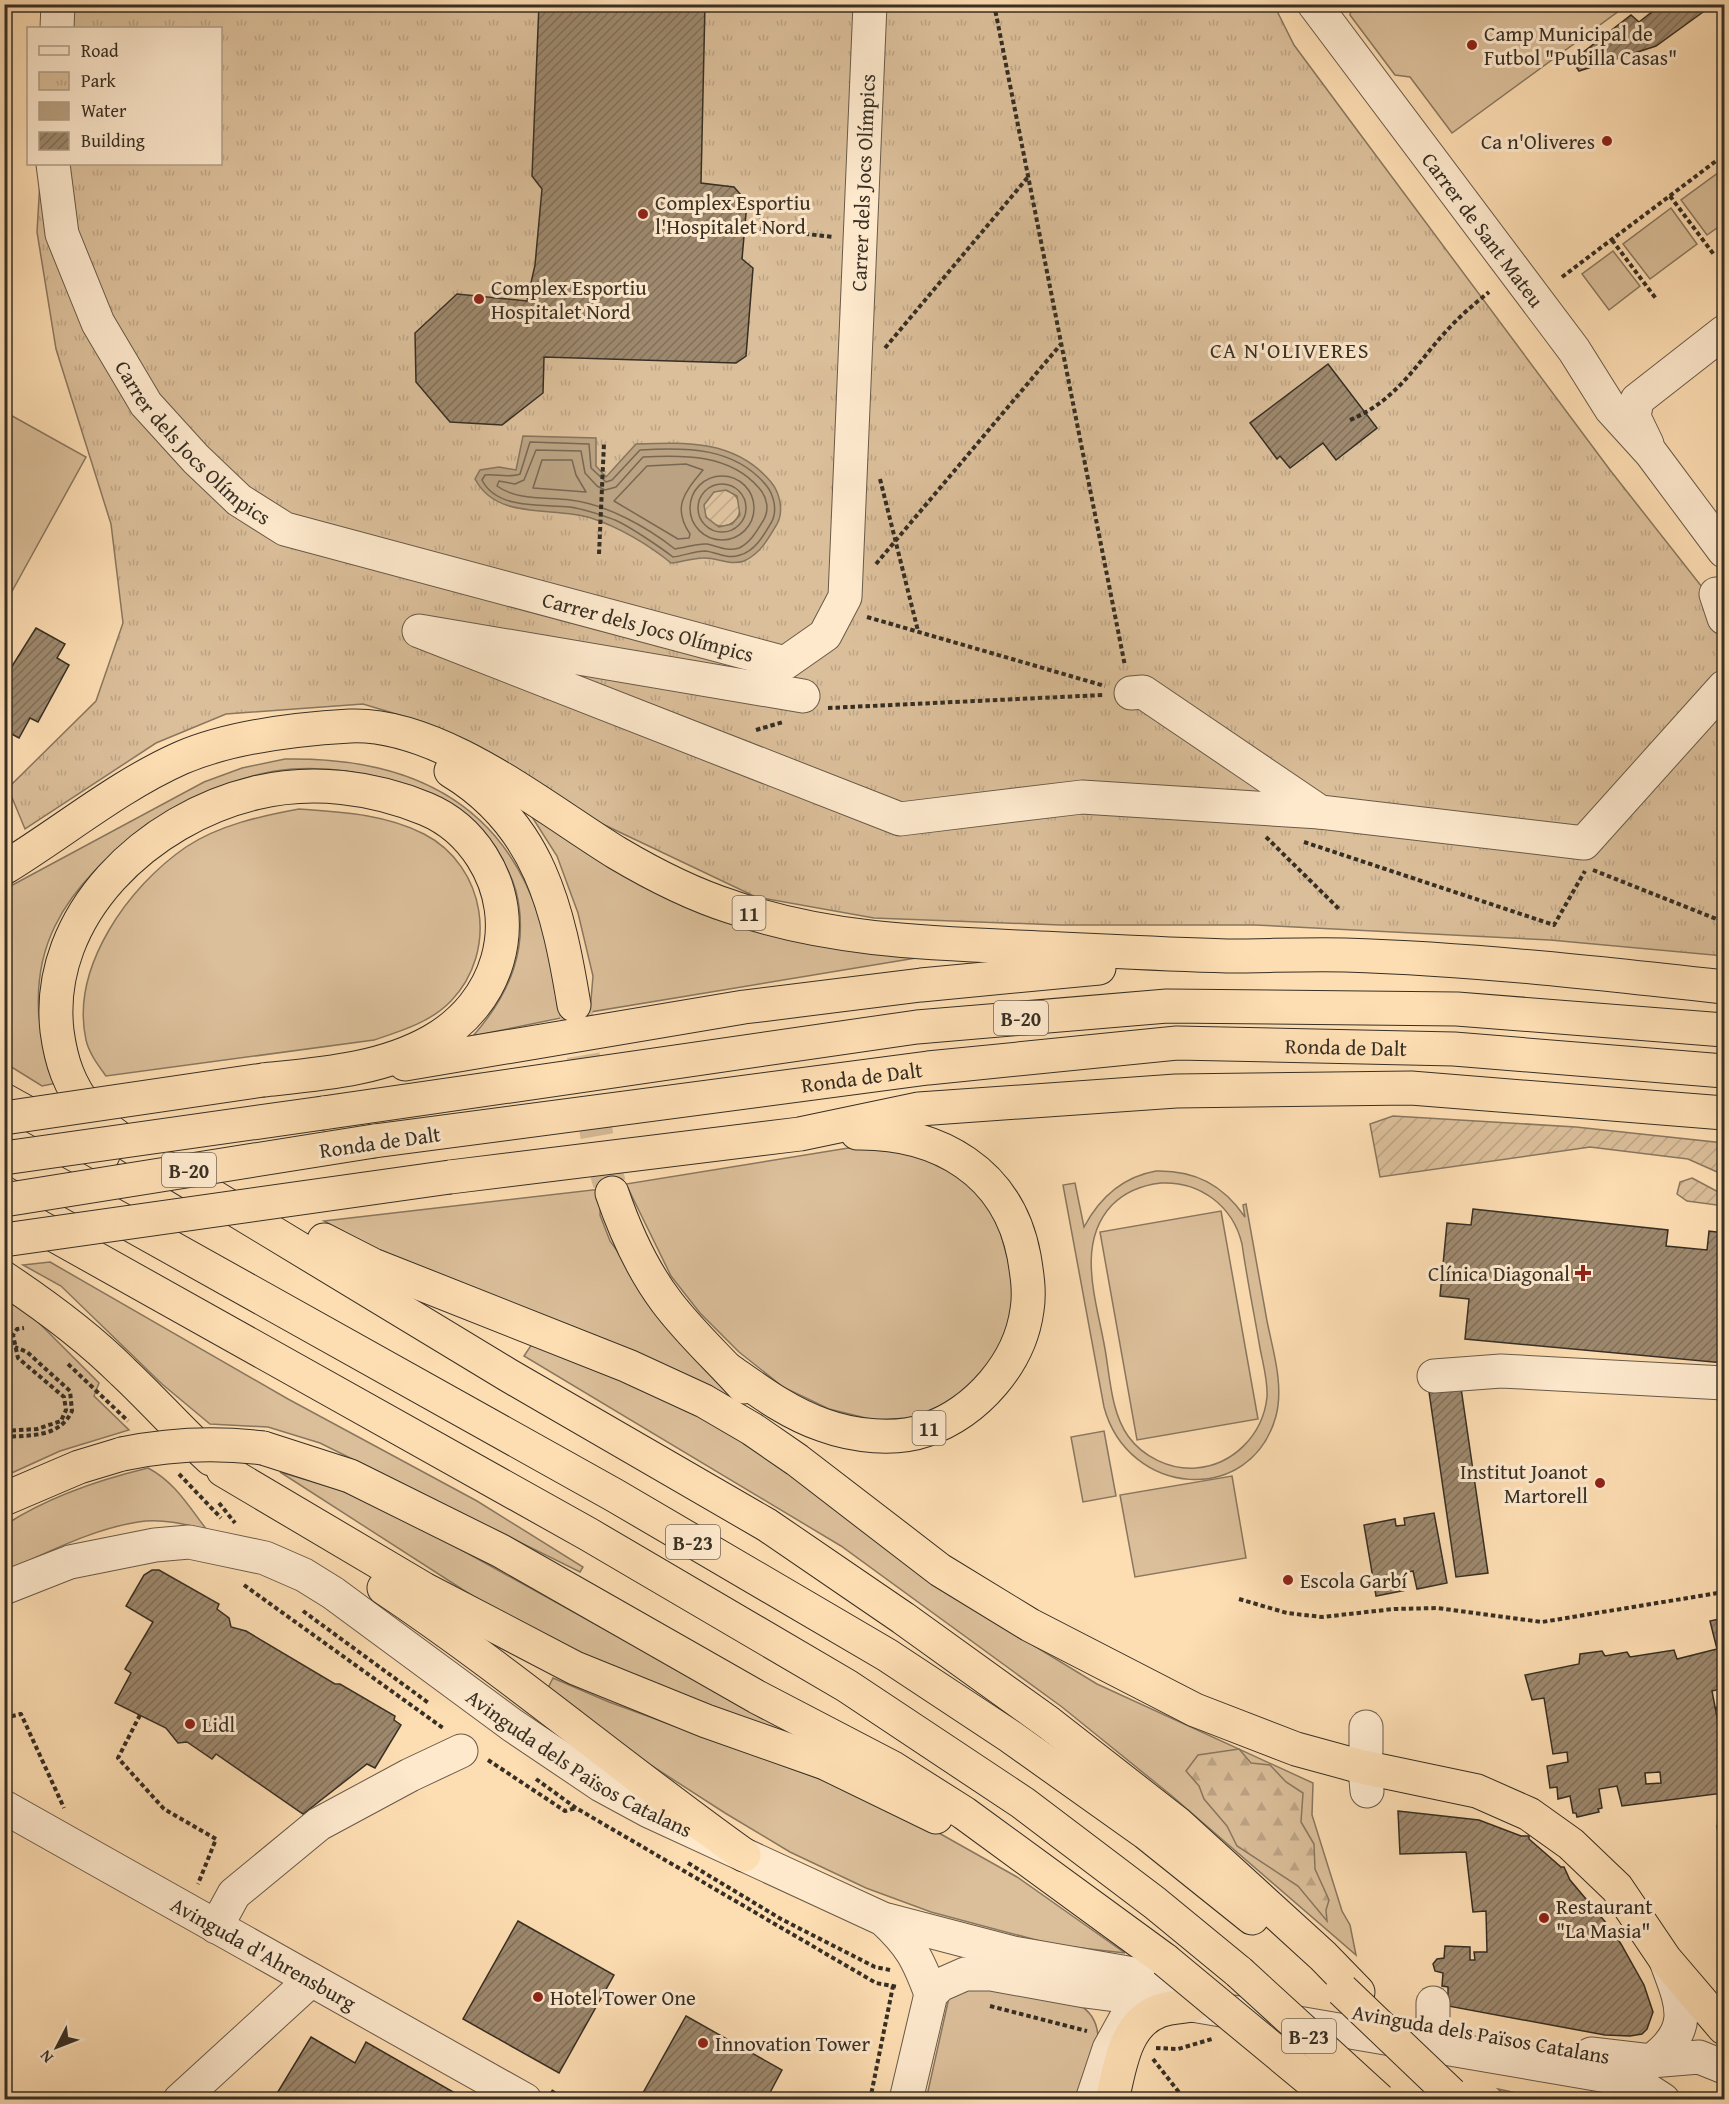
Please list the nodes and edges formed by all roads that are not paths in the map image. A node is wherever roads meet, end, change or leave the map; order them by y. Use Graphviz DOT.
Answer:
graph roads {
  1 [pos="58,4"];
  2 [pos="870,4"];
  3 [pos="1314,4"];
  4 [pos="57,27"];
  5 [pos="53,165"];
  6 [pos="1725,332"];
  7 [pos="1651,453"];
  8 [pos="1725,550"];
  9 [pos="807,648"];
  10 [pos="1725,687"];
  11 [pos="1131,693"];
  12 [pos="314,731"];
  13 [pos="1320,812"];
  14 [pos="4,868"];
  15 [pos="1226,956"];
  16 [pos="1725,987"];
  17 [pos="574,1005"];
  18 [pos="57,1030"];
  19 [pos="1725,1030"];
  20 [pos="1725,1071"];
  21 [pos="335,1072"];
  22 [pos="4,1100"];
  23 [pos="1725,1113"];
  24 [pos="4,1118"];
  25 [pos="800,1134"];
  26 [pos="4,1156"];
  27 [pos="612,1193"];
  28 [pos="4,1200"];
  29 [pos="4,1207"];
  30 [pos="4,1240"];
  31 [pos="4,1278"];
  32 [pos="729,1370"];
  33 [pos="508,1375"];
  34 [pos="1434,1376"];
  35 [pos="1725,1383"];
  36 [pos="223,1470"];
  37 [pos="4,1499"];
  38 [pos="4,1588"];
  39 [pos="1119,1673"];
  40 [pos="464,1746"];
  41 [pos="4,1807"];
  42 [pos="744,1855"];
  43 [pos="1067,1888"];
  44 [pos="883,1919"];
  45 [pos="216,1927"];
  46 [pos="1665,1959"];
  47 [pos="1165,1970"];
  48 [pos="311,1980"];
  49 [pos="1350,1991"];
  50 [pos="1085,1992"];
  51 [pos="931,1994"];
  52 [pos="1137,1999"];
  53 [pos="1192,2005"];
  54 [pos="1725,2028"];
  55 [pos="1103,2042"];
  56 [pos="1651,2061"];
  57 [pos="1725,2067"];
  58 [pos="1454,2097"];
  59 [pos="180,2100"];
  60 [pos="525,2100"];
  61 [pos="906,2100"];
  62 [pos="1092,2100"];
  63 [pos="1112,2100"];
  64 [pos="1334,2100"];
  65 [pos="1379,2100"];
  66 [pos="1663,2100"];
  1 -- 4 [label="street"];
  2 -- 9 [label="street, Carrer dels Jocs Olímpics"];
  3 -- 7 [label="street, Carrer de Sant Mateu"];
  5 -- 9 [label="street, Carrer dels Jocs Olímpics"];
  6 -- 7 [label="street, Carrer de Sant Mateu"];
  7 -- 8 [label="street, Carrer de Sant Mateu"];
  9 -- 13 [label="street"];
  10 -- 13 [label="street"];
  11 -- 13 [label="street"];
  12 -- 14 [label="highway"];
  12 -- 15 [label="highway, 11"];
  12 -- 17 [label="highway"];
  15 -- 16 [label="highway"];
  15 -- 21 [label="highway"];
  18 -- 21 [label="highway"];
  18 -- 33 [label="highway"];
  18 -- 39 [label="highway"];
  19 -- 26 [label="highway, Ronda de Dalt / B-20, bridge"];
  20 -- 28 [label="highway, Ronda de Dalt / B-20, bridge"];
  21 -- 24 [label="highway, bridge"];
  22 -- 33 [label="highway"];
  23 -- 25 [label="highway"];
  25 -- 30 [label="highway, bridge"];
  25 -- 32 [label="highway, 11"];
  26 -- 49 [label="highway, B-23"];
  27 -- 32 [label="highway"];
  29 -- 65 [label="highway, B-23, bridge"];
  31 -- 36 [label="highway"];
  32 -- 39 [label="highway"];
  33 -- 49 [label="highway"];
  34 -- 35 [label="street"];
  36 -- 42 [label="highway"];
  36 -- 43 [label="highway"];
  37 -- 43 [label="highway, bridge"];
  38 -- 42 [label="street, Avinguda dels Països Catalans"];
  39 -- 46 [label="highway"];
  40 -- 45 [label="street"];
  41 -- 45 [label="street, Avinguda d'Ahrensburg"];
  42 -- 44 [label="street, Avinguda dels Països Catalans"];
  43 -- 47 [label="highway"];
  44 -- 47 [label="street, Avinguda dels Països Catalans"];
  44 -- 51 [label="street, Avinguda dels Països Catalans"];
  45 -- 48 [label="street, Avinguda d'Ahrensburg"];
  46 -- 54 [label="highway"];
  46 -- 56 [label="street"];
  47 -- 52 [label="street"];
  47 -- 56 [label="street, Avinguda dels Països Catalans"];
  47 -- 64 [label="highway, bridge"];
  48 -- 59 [label="street"];
  48 -- 60 [label="street, Avinguda d'Ahrensburg"];
  49 -- 58 [label="highway, bridge"];
  50 -- 51 [label="street, Avinguda dels Països Catalans"];
  50 -- 52 [label="street, Avinguda dels Països Catalans"];
  50 -- 55 [label="street"];
  51 -- 61 [label="street"];
  52 -- 53 [label="street, Avinguda dels Països Catalans"];
  52 -- 55 [label="street"];
  53 -- 63 [label="highway"];
  53 -- 66 [label="street, Avinguda dels Països Catalans"];
  55 -- 62 [label="street"];
  56 -- 57 [label="street, Avinguda dels Països Catalans"];
}
